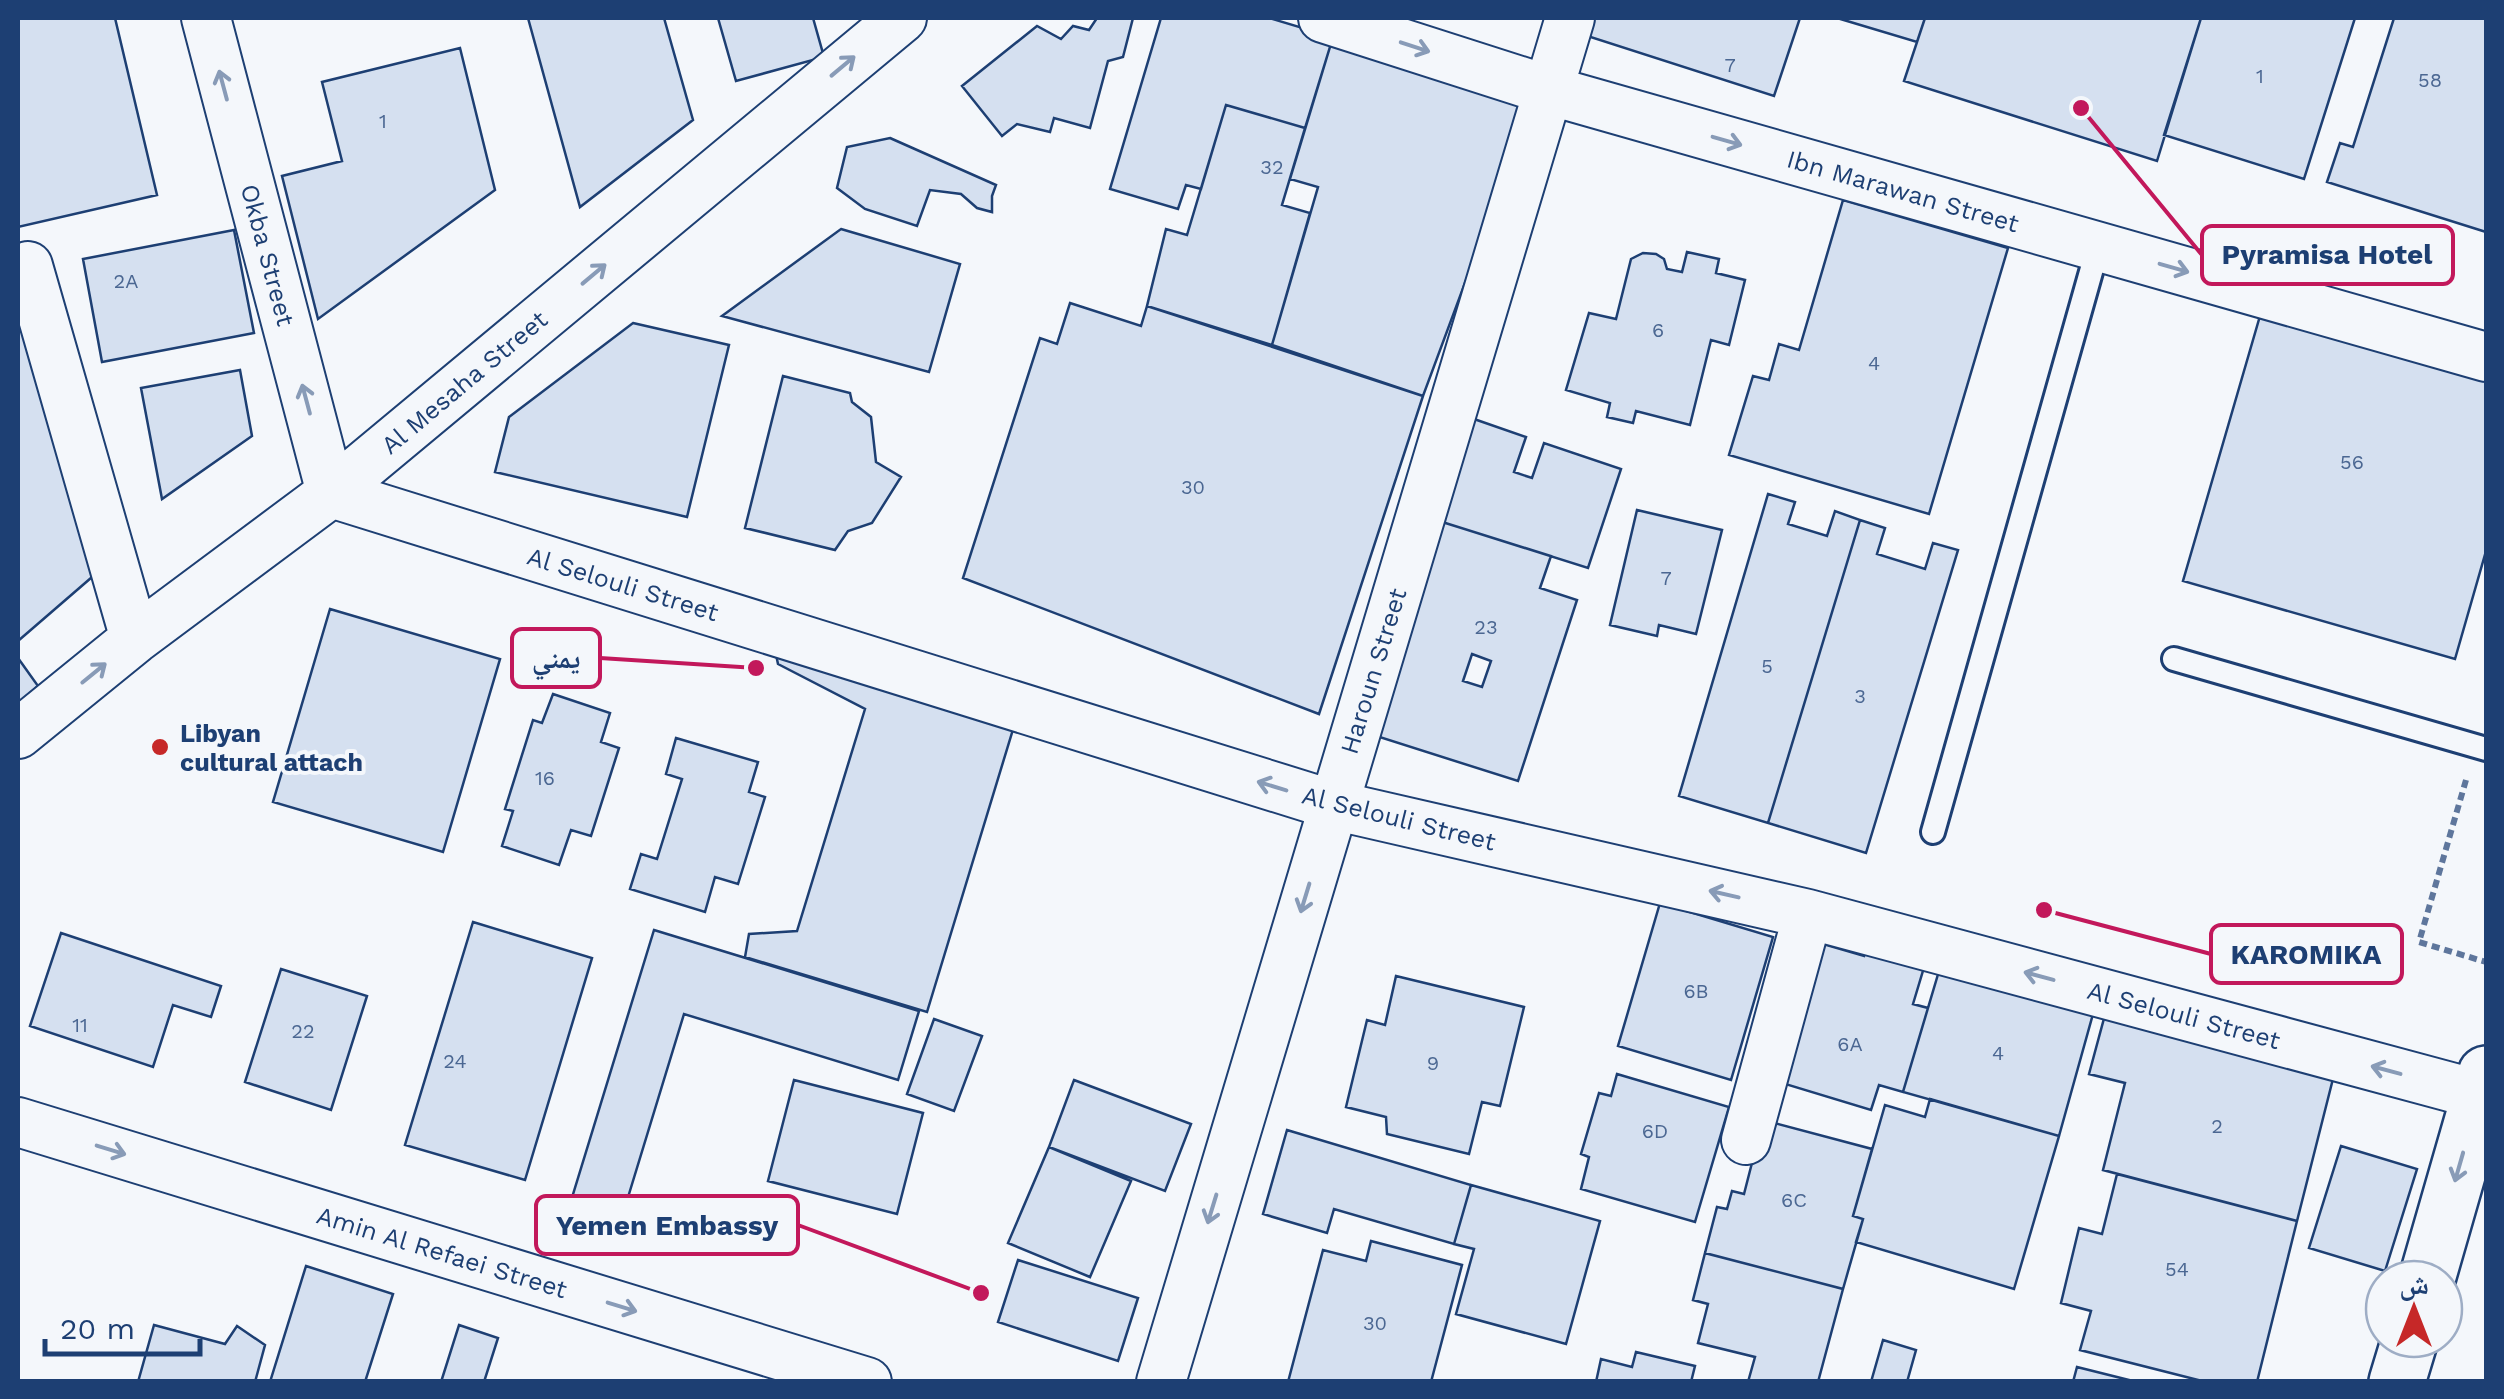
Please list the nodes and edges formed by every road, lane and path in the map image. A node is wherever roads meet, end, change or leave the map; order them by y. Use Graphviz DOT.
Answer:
graph roads {
  1 [pos="206,18"];
  2 [pos="902,18"];
  3 [pos="1322,18"];
  4 [pos="1570,18"];
  5 [pos="1548,90"];
  6 [pos="2098,246"];
  7 [pos="28,266"];
  8 [pos="2486,357"];
  9 [pos="330,493"];
  10 [pos="135,640"];
  11 [pos="2174,659"];
  12 [pos="18,734"];
  13 [pos="2486,750"];
  14 [pos="2470,768"];
  15 [pos="1333,804"];
  16 [pos="1933,832"];
  17 [pos="1808,914"];
  18 [pos="2486,962"];
  19 [pos="2484,1084"];
  20 [pos="18,1122"];
  21 [pos="1746,1140"];
  22 [pos="2433,1259"];
  23 [pos="866,1382"];
  24 [pos="1161,1382"];
  9 -- 1 [label="street, Okba Street, one-way"];
  9 -- 2 [label="street, Al Mesaha Street, one-way"];
  3 -- 5 [label="street, Ibn Marawan Street, one-way"];
  4 -- 5 [label="street, Haroun Street"];
  5 -- 6 [label="street, Ibn Marawan Street, one-way"];
  5 -- 15 [label="street, Haroun Street"];
  6 -- 8 [label="street, Ibn Marawan Street, one-way"];
  6 -- 16 [label="lane"];
  7 -- 10 [label="street"];
  9 -- 10 [label="street, Al Mesaha Street"];
  15 -- 9 [label="street, Al Selouli Street, one-way"];
  12 -- 10 [label="street, Al Mesaha Street, one-way"];
  11 -- 13 [label="lane"];
  14 -- 18 [label="path"];
  17 -- 15 [label="street, Al Selouli Street, one-way"];
  15 -- 24 [label="street, Haroun Street, one-way"];
  19 -- 17 [label="street, Al Selouli Street, one-way"];
  17 -- 21 [label="street"];
  19 -- 22 [label="main road, one-way"];
  20 -- 23 [label="street, Amin Al Refaei Street, one-way"];
}
